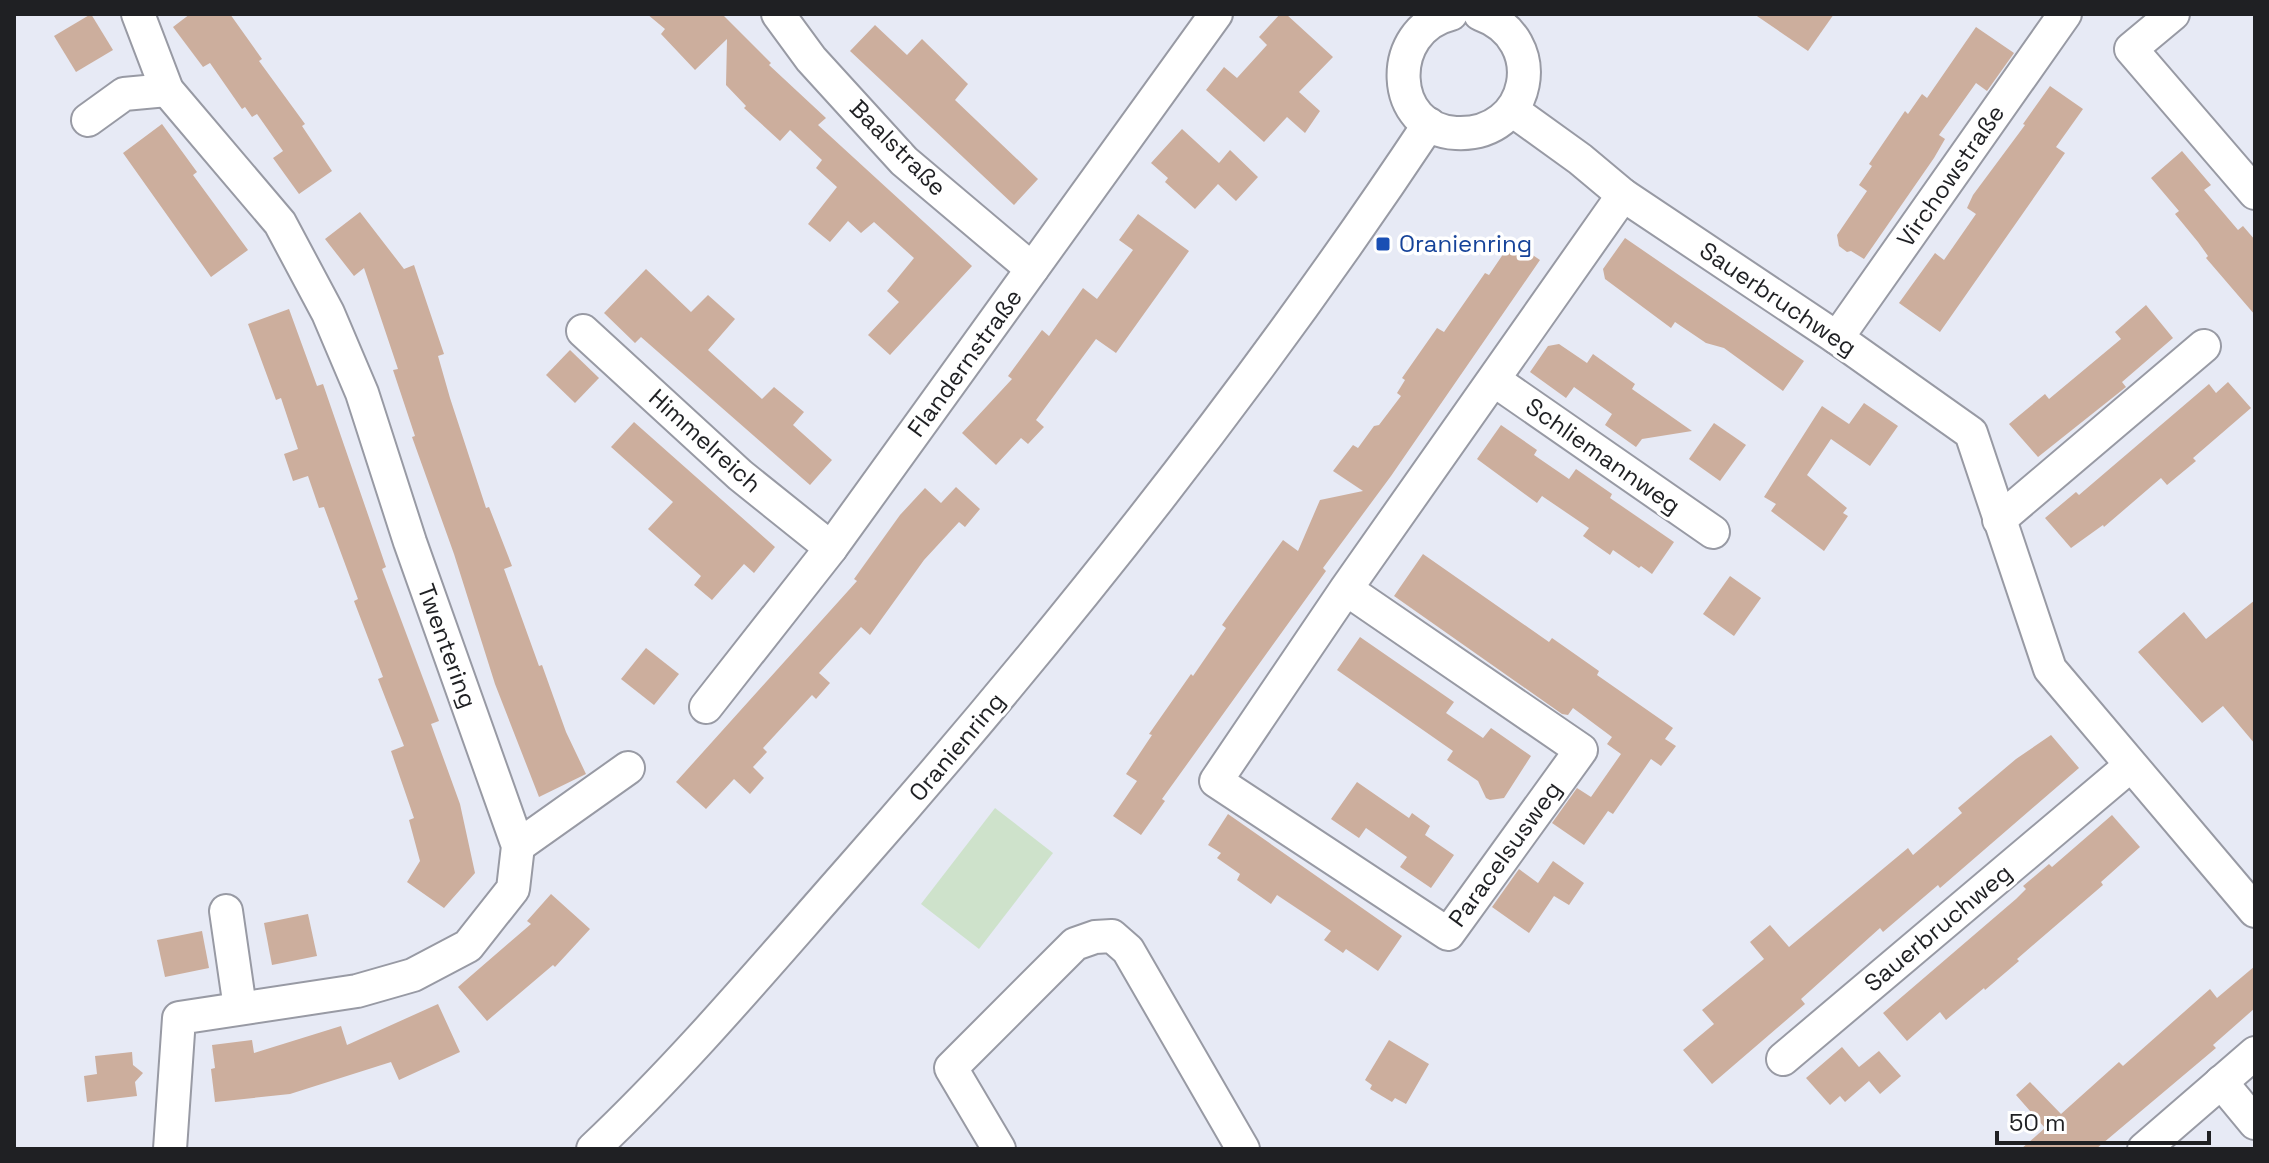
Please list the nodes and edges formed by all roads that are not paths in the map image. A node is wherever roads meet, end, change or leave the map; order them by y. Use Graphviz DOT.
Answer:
graph roads {
  1 [pos="138,14"];
  2 [pos="778,14"];
  3 [pos="1216,14"];
  4 [pos="1451,14"];
  5 [pos="2065,14"];
  6 [pos="2173,14"];
  7 [pos="1493,17"];
  8 [pos="167,90"];
  9 [pos="1512,110"];
  10 [pos="88,120"];
  11 [pos="1429,124"];
  12 [pos="2255,193"];
  13 [pos="1623,195"];
  14 [pos="1032,269"];
  15 [pos="583,331"];
  16 [pos="1837,338"];
  17 [pos="2204,346"];
  18 [pos="1494,380"];
  19 [pos="1999,520"];
  20 [pos="1713,532"];
  21 [pos="831,548"];
  22 [pos="1346,589"];
  23 [pos="706,707"];
  24 [pos="2130,766"];
  25 [pos="628,768"];
  26 [pos="518,846"];
  27 [pos="226,911"];
  28 [pos="2255,911"];
  29 [pos="240,1008"];
  30 [pos="2255,1053"];
  31 [pos="1783,1059"];
  32 [pos="2221,1082"];
  33 [pos="2255,1123"];
  34 [pos="170,1149"];
  35 [pos="593,1149"];
  36 [pos="999,1149"];
  37 [pos="1243,1149"];
  38 [pos="2144,1149"];
  1 -- 8 [label="street, Twentering"];
  2 -- 14 [label="street, Baalstraße"];
  3 -- 14 [label="street, Flandernstraße"];
  4 -- 11 [label="street"];
  5 -- 16 [label="street, Virchowstraße"];
  6 -- 12 [label="street"];
  7 -- 9 [label="street"];
  8 -- 10 [label="street"];
  8 -- 26 [label="street, Twentering"];
  9 -- 11 [label="street"];
  9 -- 13 [label="street, Sauerbruchweg"];
  11 -- 35 [label="street, Oranienring"];
  13 -- 16 [label="street, Sauerbruchweg"];
  13 -- 18 [label="street, Paracelsusweg"];
  14 -- 21 [label="street, Flandernstraße"];
  15 -- 21 [label="street, Himmelreich"];
  16 -- 19 [label="street, Sauerbruchweg"];
  17 -- 19 [label="street"];
  18 -- 20 [label="street, Schliemannweg"];
  18 -- 22 [label="street, Paracelsusweg"];
  19 -- 24 [label="street, Sauerbruchweg"];
  21 -- 23 [label="street, Flandernstraße"];
  22 -- 22 [label="street, Paracelsusweg"];
  24 -- 28 [label="street, Sauerbruchweg"];
  24 -- 31 [label="street, Sauerbruchweg"];
  25 -- 26 [label="street"];
  26 -- 29 [label="street, Twentering"];
  27 -- 29 [label="street"];
  29 -- 34 [label="street, Twentering"];
  30 -- 32 [label="street"];
  32 -- 33 [label="street"];
  32 -- 38 [label="street"];
  36 -- 37 [label="street"];
}
